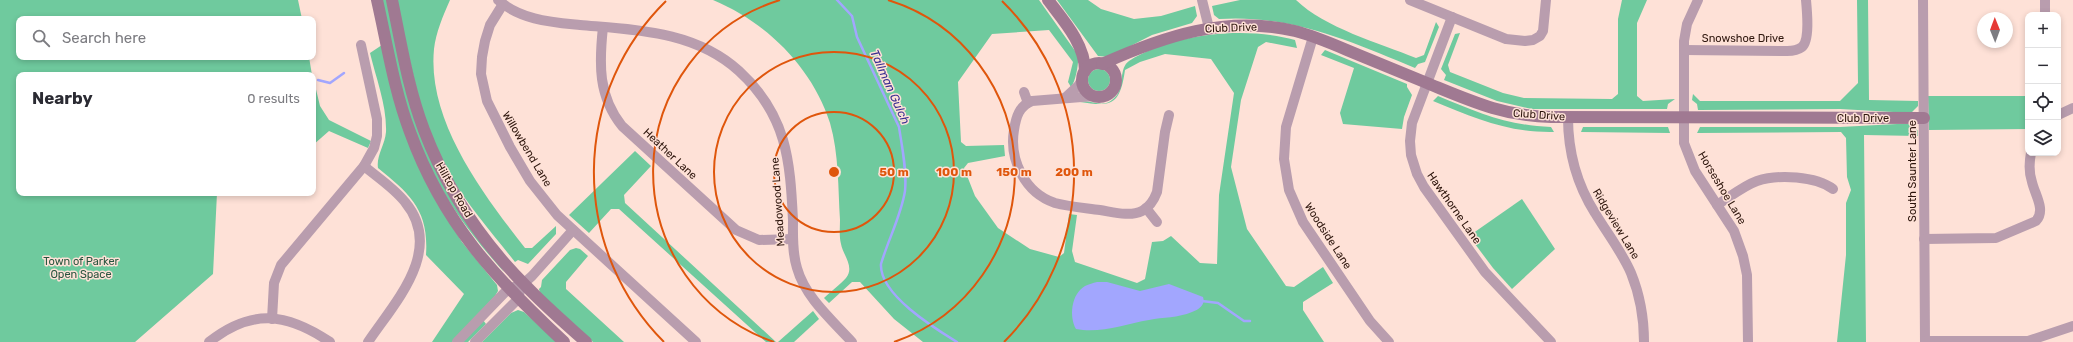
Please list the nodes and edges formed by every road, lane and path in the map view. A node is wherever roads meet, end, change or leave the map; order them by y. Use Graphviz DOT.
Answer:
graph roads {
  1 [pos="378,0"];
  2 [pos="392,0"];
  3 [pos="1048,0"];
  4 [pos="1202,0"];
  5 [pos="1410,0"];
  6 [pos="1546,0"];
  7 [pos="1698,0"];
  8 [pos="1806,0"];
  9 [pos="1923,0"];
  10 [pos="2045,0"];
  11 [pos="500,2"];
  12 [pos="2045,12"];
  13 [pos="1452,18"];
  14 [pos="604,27"];
  15 [pos="1209,28"];
  16 [pos="1313,37"];
  17 [pos="1075,38"];
  18 [pos="361,45"];
  19 [pos="1684,50"];
  20 [pos="1126,55"];
  21 [pos="1101,63"];
  22 [pos="1083,75"];
  23 [pos="1115,77"];
  24 [pos="1427,82"];
  25 [pos="1024,92"];
  26 [pos="1094,96"];
  27 [pos="1065,98"];
  28 [pos="1028,103"];
  29 [pos="2073,108"];
  30 [pos="2061,113"];
  31 [pos="1169,115"];
  32 [pos="1568,117"];
  33 [pos="1684,118"];
  34 [pos="1924,118"];
  35 [pos="2031,156"];
  36 [pos="364,166"];
  37 [pos="1833,189"];
  38 [pos="1717,205"];
  39 [pos="1146,208"];
  40 [pos="1157,222"];
  41 [pos="573,230"];
  42 [pos="793,239"];
  43 [pos="1924,239"];
  44 [pos="523,284"];
  45 [pos="508,290"];
  46 [pos="518,299"];
  47 [pos="272,319"];
  48 [pos="2073,326"];
  49 [pos="209,342"];
  50 [pos="330,342"];
  51 [pos="368,342"];
  52 [pos="457,342"];
  53 [pos="475,342"];
  54 [pos="564,342"];
  55 [pos="586,342"];
  56 [pos="696,342"];
  57 [pos="852,342"];
  58 [pos="1389,342"];
  59 [pos="1551,342"];
  60 [pos="1644,342"];
  61 [pos="1748,342"];
  62 [pos="1925,342"];
  1 -- 45 [label="street, Hilltop Road"];
  2 -- 44 [label="street, Hilltop Road"];
  3 -- 17 [label="street"];
  4 -- 15 [label="street"];
  5 -- 13 [label="street"];
  6 -- 13 [label="street"];
  7 -- 19 [label="street, Horseshoe Lane"];
  8 -- 19 [label="street, Snowshoe Drive"];
  9 -- 34 [label="street, South Saunter Lane"];
  10 -- 12 [label="street"];
  11 -- 14 [label="street, Meadowood Lane"];
  11 -- 41 [label="street, Willowbend Lane"];
  13 -- 24 [label="street, Hawthorne Lane"];
  14 -- 42 [label="street, Heather Lane"];
  14 -- 42 [label="street, Meadowood Lane"];
  15 -- 16 [label="street, Club Drive"];
  15 -- 20 [label="street, Club Drive"];
  16 -- 24 [label="street, Club Drive"];
  16 -- 58 [label="street, Woodside Lane"];
  17 -- 21 [label="street"];
  17 -- 22 [label="street"];
  18 -- 36 [label="street"];
  19 -- 33 [label="street, Horseshoe Lane"];
  20 -- 21 [label="street, Club Drive"];
  20 -- 23 [label="street"];
  21 -- 22 [label="street"];
  21 -- 23 [label="street"];
  22 -- 26 [label="street"];
  22 -- 27 [label="street"];
  23 -- 26 [label="street"];
  24 -- 32 [label="street, Club Drive"];
  24 -- 59 [label="street, Hawthorne Lane"];
  25 -- 28 [label="street"];
  26 -- 27 [label="street"];
  27 -- 28 [label="street"];
  28 -- 39 [label="street"];
  29 -- 30 [label="street"];
  31 -- 39 [label="street"];
  32 -- 33 [label="street, Club Drive"];
  32 -- 60 [label="street, Ridgeview Lane"];
  33 -- 34 [label="street, Club Drive"];
  33 -- 38 [label="street, Horseshoe Lane"];
  34 -- 43 [label="street, South Saunter Lane"];
  35 -- 43 [label="street"];
  36 -- 47 [label="street"];
  36 -- 51 [label="street"];
  37 -- 38 [label="street"];
  38 -- 61 [label="street, Horseshoe Lane"];
  39 -- 40 [label="street"];
  41 -- 44 [label="street"];
  41 -- 56 [label="street, Willowbend Lane"];
  42 -- 57 [label="street, Meadowood Lane"];
  43 -- 62 [label="street, South Saunter Lane"];
  44 -- 45 [label="street"];
  44 -- 46 [label="street"];
  44 -- 55 [label="street, Hilltop Road"];
  45 -- 46 [label="street, Hilltop Road"];
  45 -- 52 [label="street"];
  46 -- 53 [label="street"];
  46 -- 54 [label="street, Hilltop Road"];
  47 -- 49 [label="street"];
  47 -- 50 [label="street"];
  48 -- 62 [label="street"];
}
